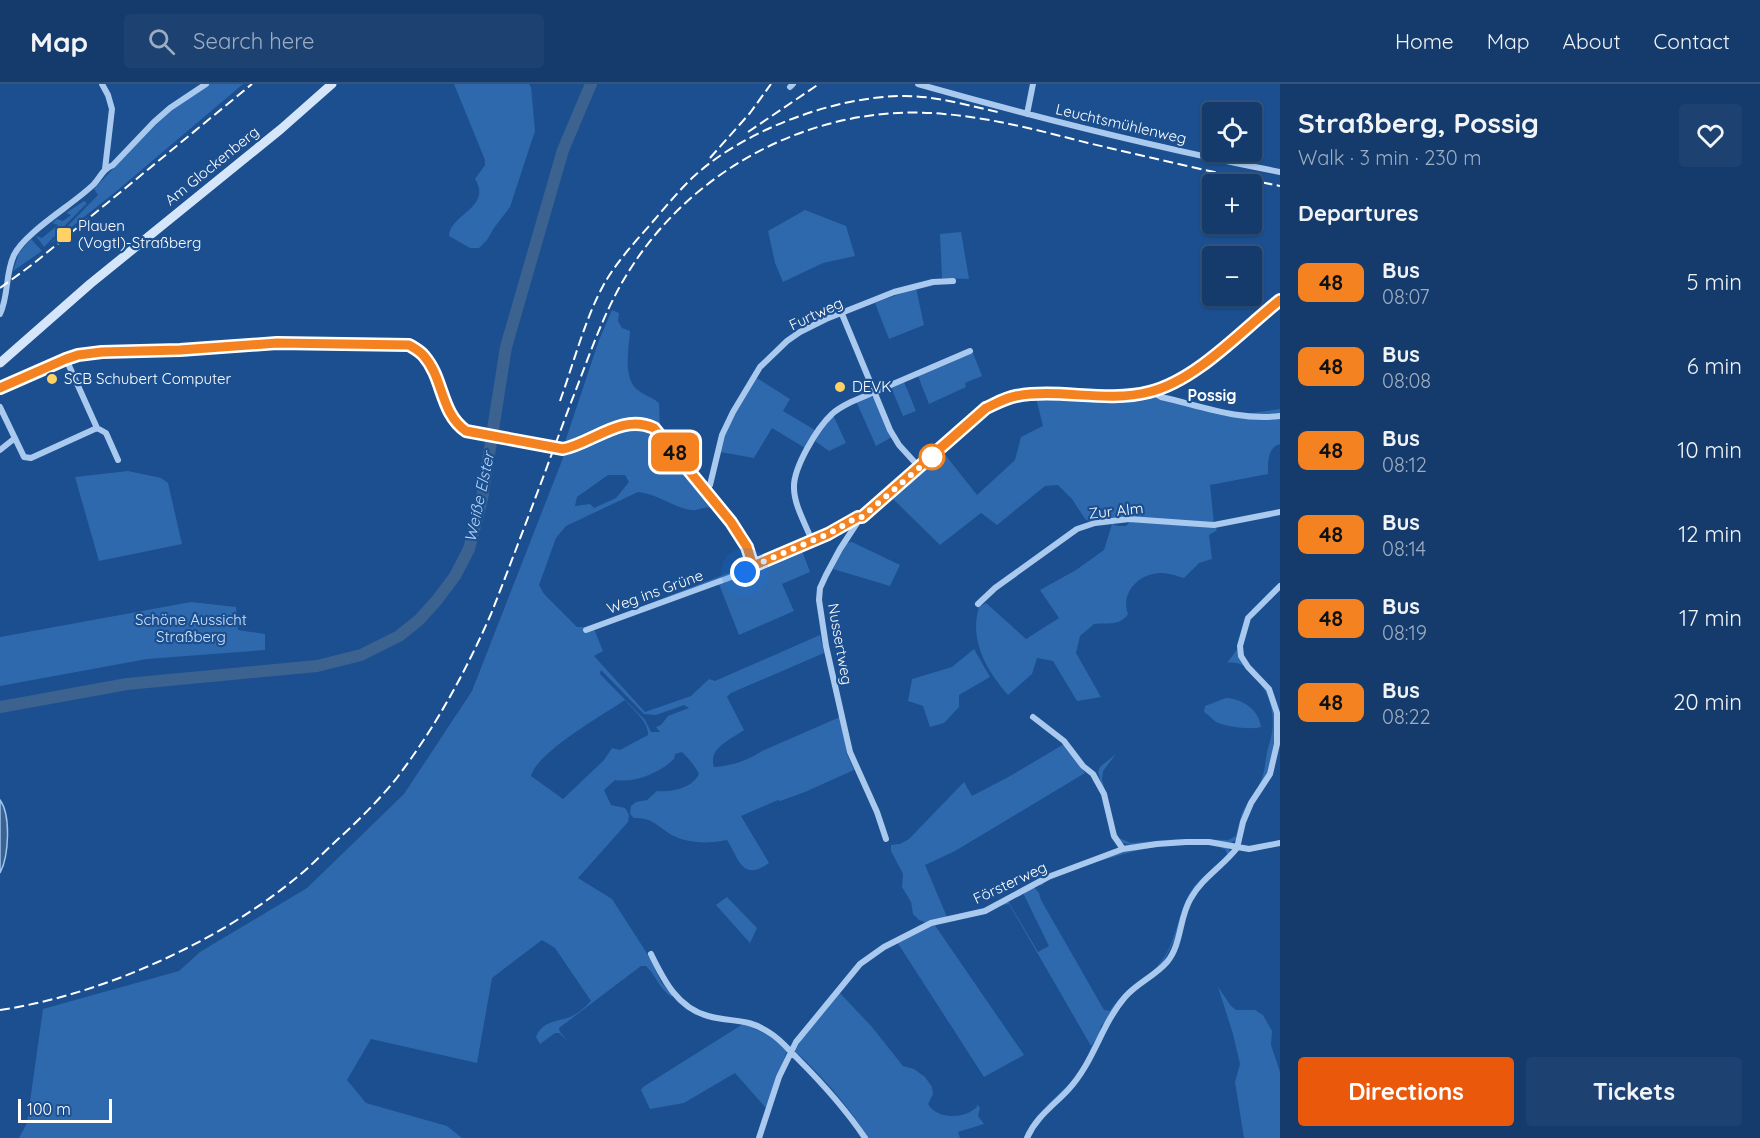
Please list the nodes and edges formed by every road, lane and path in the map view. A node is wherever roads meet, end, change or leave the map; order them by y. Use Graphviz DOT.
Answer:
graph roads {
  1 [pos="102,84"];
  2 [pos="206,84"];
  3 [pos="332,84"];
  4 [pos="918,84"];
  5 [pos="1033,84"];
  6 [pos="1027,114"];
  7 [pos="105,169"];
  8 [pos="1280,172"];
  9 [pos="953,281"];
  10 [pos="1280,300"];
  11 [pos="0,314"];
  12 [pos="842,314"];
  13 [pos="970,351"];
  14 [pos="66,359"];
  15 [pos="0,363"];
  16 [pos="0,388"];
  17 [pos="874,392"];
  18 [pos="1152,392"];
  19 [pos="0,407"];
  20 [pos="1280,416"];
  21 [pos="97,428"];
  22 [pos="15,438"];
  23 [pos="0,450"];
  24 [pos="118,460"];
  25 [pos="920,468"];
  26 [pos="705,490"];
  27 [pos="1280,512"];
  28 [pos="862,517"];
  29 [pos="812,541"];
  30 [pos="753,566"];
  31 [pos="1280,586"];
  32 [pos="978,604"];
  33 [pos="586,630"];
  34 [pos="1033,717"];
  35 [pos="886,839"];
  36 [pos="1280,843"];
  37 [pos="1237,848"];
  38 [pos="1123,849"];
  39 [pos="651,954"];
  40 [pos="791,1052"];
  41 [pos="759,1138"];
  42 [pos="865,1138"];
  43 [pos="1028,1138"];
  1 -- 7 [label="street"];
  2 -- 7 [label="street"];
  3 -- 15 [label="main road, Am Glockenberg"];
  4 -- 6 [label="street, Leuchtsmühlenweg"];
  5 -- 6 [label="street"];
  6 -- 8 [label="street, Leuchtsmühlenweg"];
  7 -- 11 [label="street"];
  9 -- 12 [label="street, Furtweg"];
  10 -- 18 [label="street, Nussertweg"];
  12 -- 17 [label="street"];
  12 -- 26 [label="street, Furtweg"];
  13 -- 17 [label="street"];
  14 -- 16 [label="street"];
  14 -- 21 [label="street"];
  14 -- 26 [label="street"];
  17 -- 25 [label="street"];
  17 -- 29 [label="street"];
  18 -- 20 [label="street"];
  18 -- 25 [label="street, Nussertweg"];
  19 -- 22 [label="street"];
  21 -- 22 [label="street"];
  21 -- 24 [label="street"];
  22 -- 23 [label="street"];
  25 -- 28 [label="street, Nussertweg"];
  26 -- 30 [label="street"];
  27 -- 32 [label="street, Zur Alm"];
  28 -- 29 [label="street, Weg ins Grüne"];
  28 -- 35 [label="street, Nussertweg"];
  29 -- 30 [label="street, Weg ins Grüne"];
  30 -- 33 [label="street, Weg ins Grüne"];
  31 -- 37 [label="street"];
  34 -- 38 [label="street"];
  36 -- 37 [label="street, Försterweg"];
  37 -- 38 [label="street, Försterweg"];
  37 -- 43 [label="street"];
  38 -- 40 [label="street, Försterweg"];
  39 -- 40 [label="street"];
  40 -- 41 [label="street, Försterweg"];
  40 -- 42 [label="street"];
}
